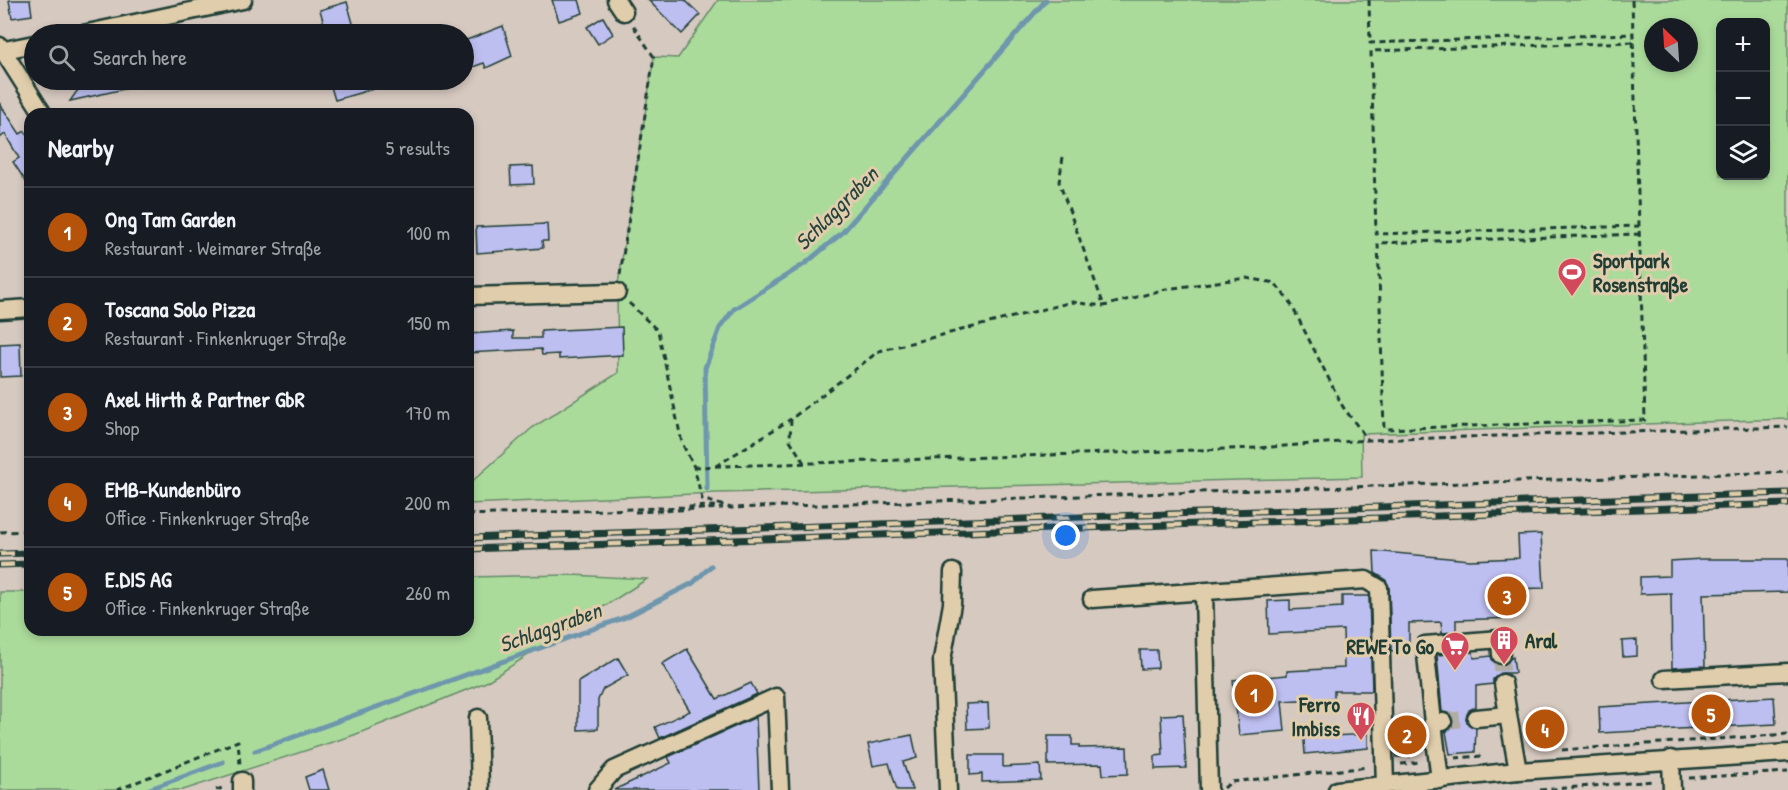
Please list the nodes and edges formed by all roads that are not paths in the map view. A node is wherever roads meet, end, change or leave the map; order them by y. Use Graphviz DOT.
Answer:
graph roads {
  1 [pos="243,0"];
  2 [pos="130,24"];
  3 [pos="24,46"];
  4 [pos="1,49"];
  5 [pos="24,85"];
  6 [pos="27,90"];
  7 [pos="39,108"];
  8 [pos="617,292"];
  9 [pos="474,296"];
  10 [pos="24,308"];
  11 [pos="0,310"];
  12 [pos="953,572"];
  13 [pos="1204,591"];
  14 [pos="1092,599"];
  15 [pos="1501,655"];
  16 [pos="1788,672"];
  17 [pos="1664,679"];
  18 [pos="1503,683"];
  19 [pos="1508,715"];
  20 [pos="478,718"];
  21 [pos="1476,718"];
  22 [pos="1788,753"];
  23 [pos="1671,759"];
  24 [pos="1518,771"];
  25 [pos="1440,780"];
  26 [pos="1473,783"];
  27 [pos="1385,785"];
  28 [pos="480,790"];
  29 [pos="597,790"];
  30 [pos="780,790"];
  31 [pos="948,790"];
  32 [pos="1209,790"];
  33 [pos="1337,790"];
  34 [pos="1672,790"];
  1 -- 2 [label="street"];
  3 -- 4 [label="street"];
  4 -- 5 [label="street"];
  6 -- 7 [label="street"];
  8 -- 9 [label="street"];
  10 -- 11 [label="street"];
  12 -- 31 [label="street"];
  13 -- 14 [label="street"];
  13 -- 27 [label="street"];
  13 -- 32 [label="street"];
  15 -- 25 [label="street"];
  16 -- 17 [label="street"];
  18 -- 19 [label="street"];
  19 -- 21 [label="street"];
  19 -- 24 [label="street"];
  20 -- 28 [label="street"];
  22 -- 23 [label="street"];
  23 -- 24 [label="street"];
  23 -- 34 [label="street"];
  24 -- 26 [label="street"];
  25 -- 26 [label="street"];
  25 -- 27 [label="street"];
  27 -- 33 [label="street"];
  29 -- 30 [label="street"];
}
